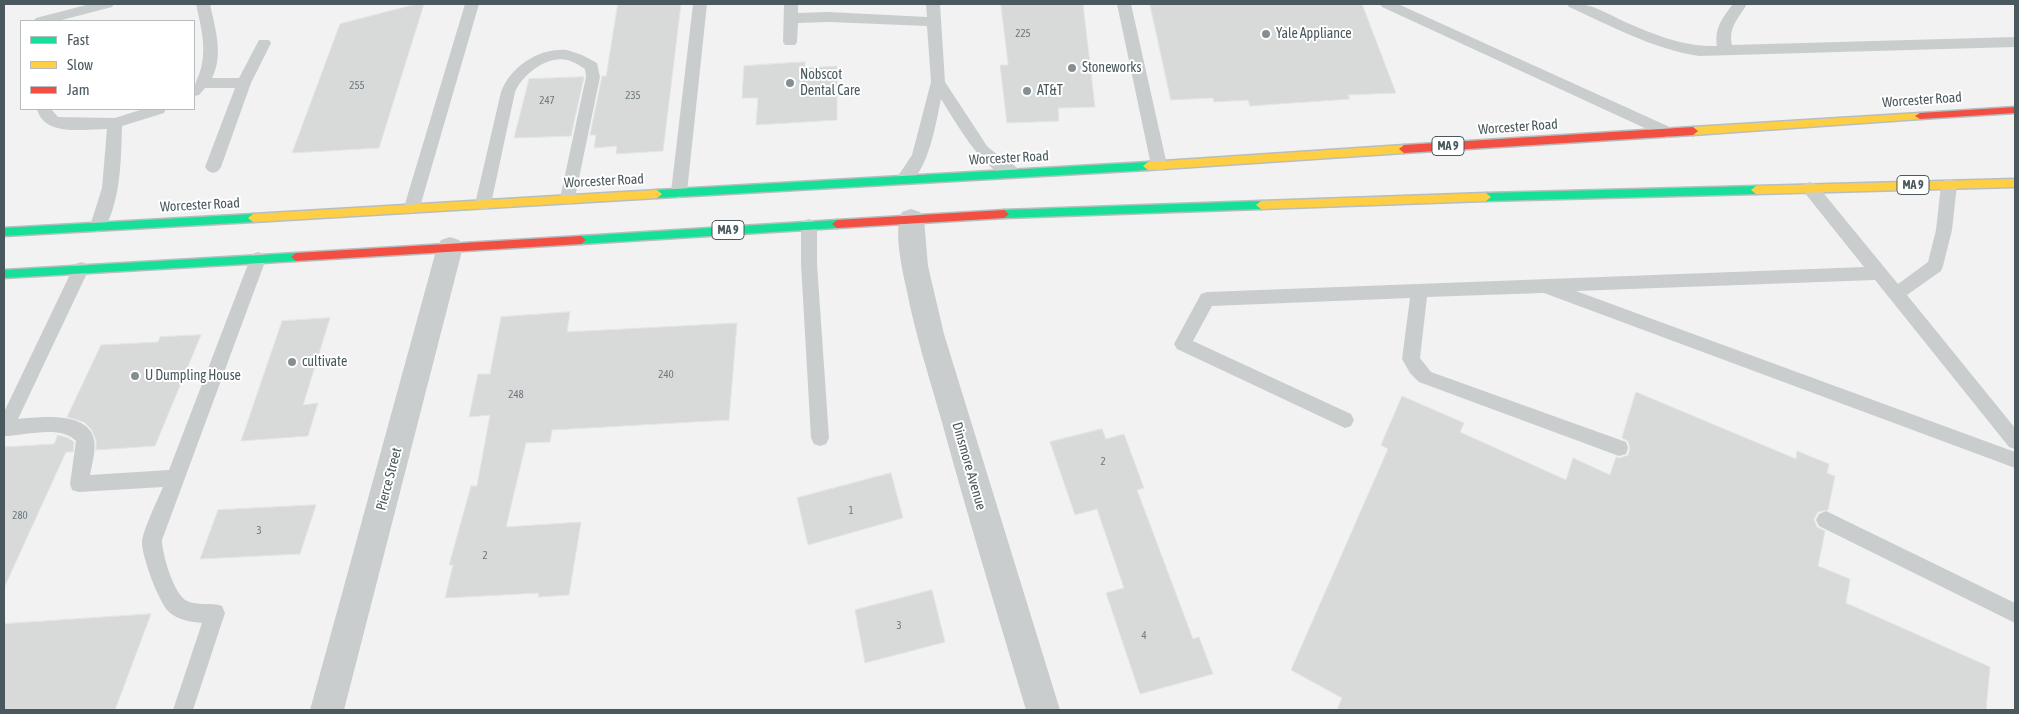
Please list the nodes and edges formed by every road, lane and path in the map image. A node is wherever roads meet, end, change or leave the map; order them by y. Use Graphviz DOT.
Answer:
graph roads {
  1 [pos="107,4"];
  2 [pos="203,4"];
  3 [pos="472,4"];
  4 [pos="700,4"];
  5 [pos="791,4"];
  6 [pos="933,4"];
  7 [pos="1124,4"];
  8 [pos="1386,4"];
  9 [pos="1574,4"];
  10 [pos="1740,4"];
  11 [pos="791,18"];
  12 [pos="44,20"];
  13 [pos="934,22"];
  14 [pos="790,42"];
  15 [pos="2015,42"];
  16 [pos="264,43"];
  17 [pos="1726,51"];
  18 [pos="938,82"];
  19 [pos="244,83"];
  20 [pos="198,87"];
  21 [pos="45,110"];
  22 [pos="156,110"];
  23 [pos="2015,110"];
  24 [pos="115,122"];
  25 [pos="1667,132"];
  26 [pos="1158,165"];
  27 [pos="213,166"];
  28 [pos="1014,173"];
  29 [pos="904,179"];
  30 [pos="2015,183"];
  31 [pos="1949,185"];
  32 [pos="1810,188"];
  33 [pos="679,192"];
  34 [pos="568,198"];
  35 [pos="483,204"];
  36 [pos="412,208"];
  37 [pos="911,219"];
  38 [pos="809,225"];
  39 [pos="98,226"];
  40 [pos="4,232"];
  41 [pos="450,247"];
  42 [pos="258,259"];
  43 [pos="81,269"];
  44 [pos="1879,273"];
  45 [pos="4,274"];
  46 [pos="1542,286"];
  47 [pos="1419,291"];
  48 [pos="1896,294"];
  49 [pos="1345,420"];
  50 [pos="820,438"];
  51 [pos="2015,441"];
  52 [pos="1619,448"];
  53 [pos="2015,460"];
  54 [pos="174,478"];
  55 [pos="1826,520"];
  56 [pos="2015,613"];
  57 [pos="183,710"];
  58 [pos="328,710"];
  59 [pos="1043,710"];
  1 -- 12 [label="lane"];
  2 -- 20 [label="lane"];
  3 -- 36 [label="lane"];
  4 -- 33 [label="lane"];
  5 -- 11 [label="lane"];
  6 -- 13 [label="lane"];
  7 -- 26 [label="lane"];
  8 -- 25 [label="lane"];
  9 -- 17 [label="lane"];
  10 -- 17 [label="lane"];
  11 -- 13 [label="lane"];
  11 -- 14 [label="lane"];
  13 -- 18 [label="lane"];
  15 -- 17 [label="lane"];
  16 -- 19 [label="lane"];
  18 -- 28 [label="lane"];
  18 -- 29 [label="lane"];
  19 -- 20 [label="lane"];
  19 -- 27 [label="lane"];
  21 -- 24 [label="lane"];
  22 -- 24 [label="lane"];
  23 -- 25 [label="highway, Worcester Road / MA 9"];
  24 -- 39 [label="lane"];
  25 -- 26 [label="highway, Worcester Road / MA 9"];
  26 -- 28 [label="highway, Worcester Road / MA 9"];
  28 -- 29 [label="highway, Worcester Road / MA 9"];
  29 -- 33 [label="highway, Worcester Road / MA 9"];
  30 -- 31 [label="highway, MA 9"];
  31 -- 32 [label="highway, MA 9"];
  31 -- 48 [label="lane"];
  32 -- 37 [label="highway, MA 9"];
  32 -- 44 [label="lane"];
  33 -- 34 [label="highway, Worcester Road / MA 9"];
  34 -- 35 [label="highway, Worcester Road / MA 9"];
  34 -- 35 [label="lane"];
  35 -- 36 [label="highway, Worcester Road / MA 9"];
  36 -- 39 [label="highway, Worcester Road / MA 9"];
  37 -- 38 [label="highway, MA 9"];
  37 -- 59 [label="street, Dinsmore Avenue"];
  38 -- 41 [label="highway, MA 9"];
  38 -- 50 [label="lane"];
  39 -- 40 [label="highway, Worcester Road / MA 9"];
  41 -- 42 [label="highway, MA 9"];
  41 -- 58 [label="street, Pierce Street"];
  42 -- 43 [label="highway, MA 9"];
  42 -- 54 [label="lane"];
  43 -- 45 [label="highway, MA 9"];
  43 -- 54 [label="lane"];
  44 -- 46 [label="lane"];
  44 -- 48 [label="lane"];
  46 -- 47 [label="lane"];
  46 -- 53 [label="lane"];
  47 -- 49 [label="lane"];
  47 -- 52 [label="lane"];
  48 -- 51 [label="lane"];
  54 -- 57 [label="lane"];
  55 -- 56 [label="lane"];
}
